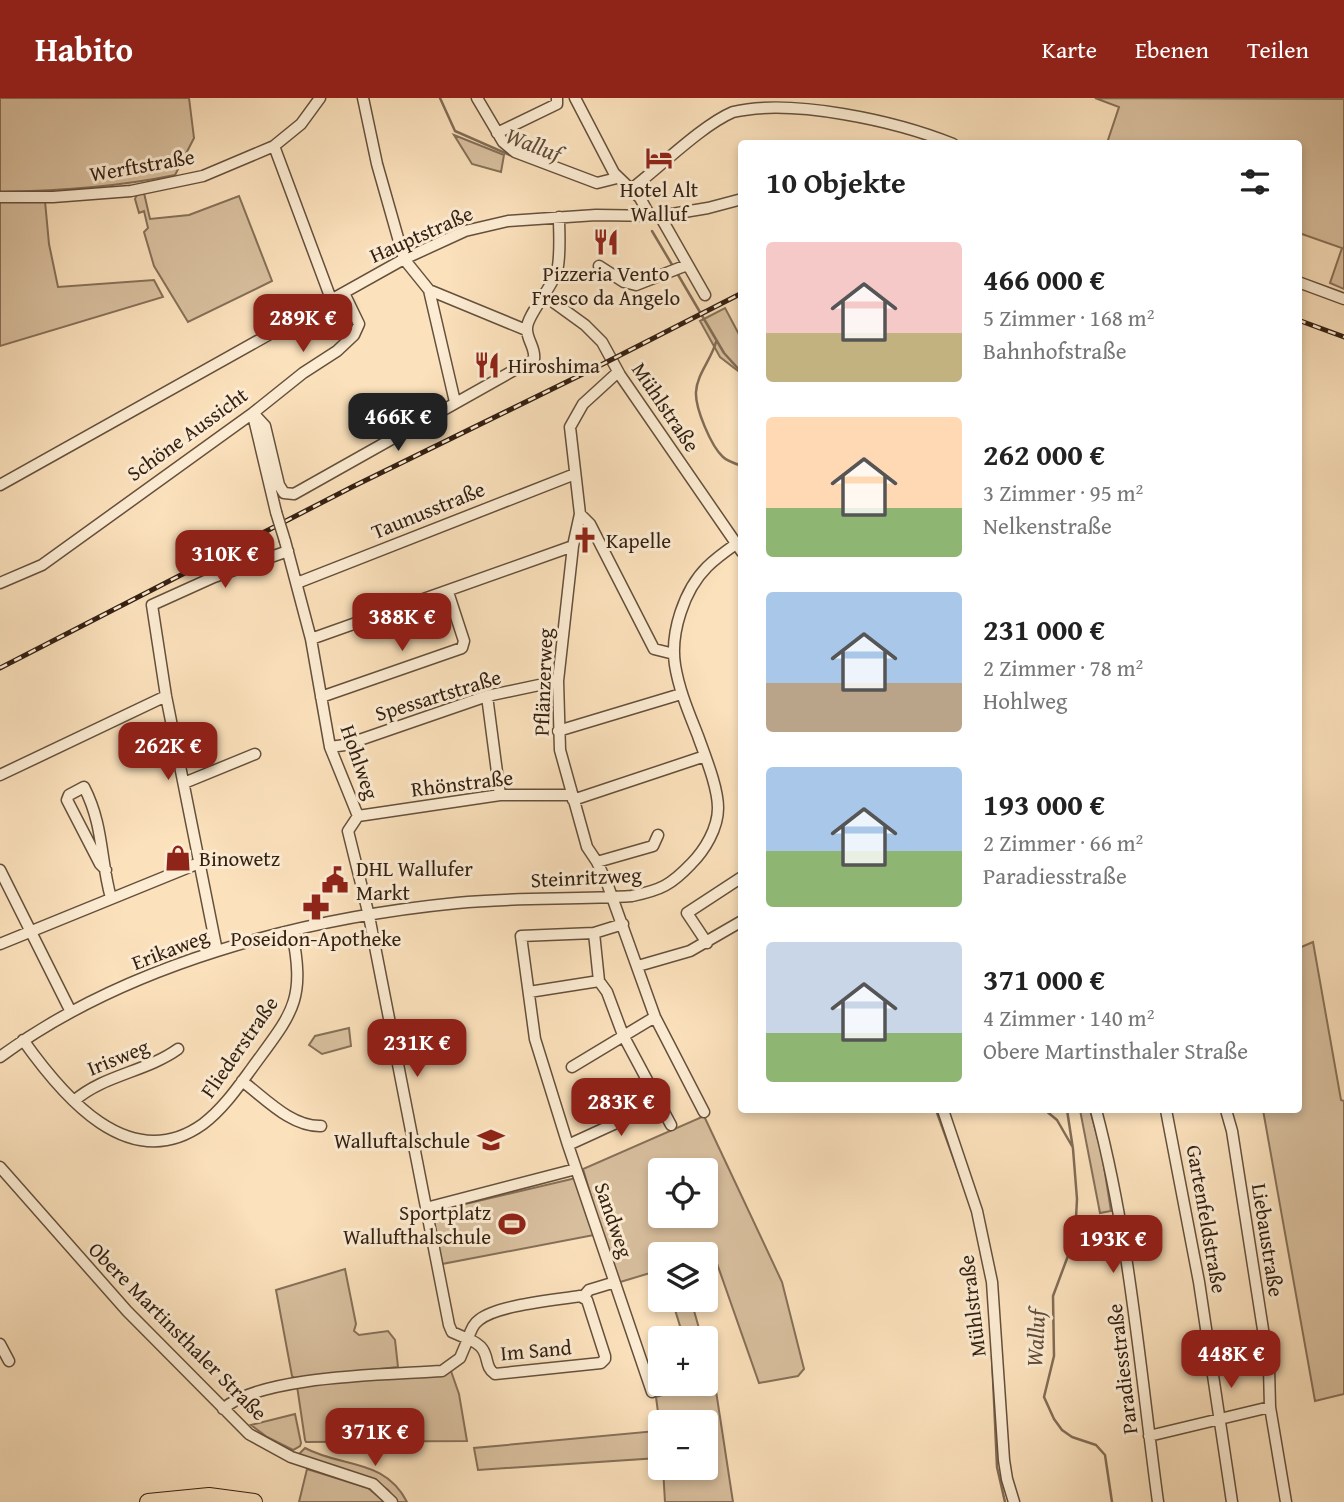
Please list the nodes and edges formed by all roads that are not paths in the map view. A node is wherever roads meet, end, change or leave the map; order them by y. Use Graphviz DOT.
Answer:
graph roads {
  1 [pos="320,98"];
  2 [pos="363,98"];
  3 [pos="477,98"];
  4 [pos="557,98"];
  5 [pos="575,98"];
  6 [pos="751,102"];
  7 [pos="497,133"];
  8 [pos="943,140"];
  9 [pos="274,146"];
  10 [pos="617,178"];
  11 [pos="631,190"];
  12 [pos="0,197"];
  13 [pos="738,200"];
  14 [pos="655,216"];
  15 [pos="559,217"];
  16 [pos="404,259"];
  17 [pos="599,266"];
  18 [pos="679,269"];
  19 [pos="1302,283"];
  20 [pos="429,290"];
  21 [pos="344,293"];
  22 [pos="705,295"];
  23 [pos="545,296"];
  24 [pos="331,299"];
  25 [pos="1344,299"];
  26 [pos="527,325"];
  27 [pos="618,372"];
  28 [pos="455,402"];
  29 [pos="253,412"];
  30 [pos="575,474"];
  31 [pos="0,485"];
  32 [pos="580,514"];
  33 [pos="286,546"];
  34 [pos="573,546"];
  35 [pos="738,547"];
  36 [pos="738,549"];
  37 [pos="0,583"];
  38 [pos="297,583"];
  39 [pos="448,592"];
  40 [pos="311,639"];
  41 [pos="674,654"];
  42 [pos="558,681"];
  43 [pos="681,694"];
  44 [pos="166,696"];
  45 [pos="487,696"];
  46 [pos="321,697"];
  47 [pos="558,731"];
  48 [pos="330,747"];
  49 [pos="255,754"];
  50 [pos="705,756"];
  51 [pos="0,775"];
  52 [pos="184,783"];
  53 [pos="500,795"];
  54 [pos="572,797"];
  55 [pos="358,816"];
  56 [pos="658,835"];
  57 [pos="597,862"];
  58 [pos="199,863"];
  59 [pos="0,870"];
  60 [pos="106,870"];
  61 [pos="738,880"];
  62 [pos="111,898"];
  63 [pos="611,898"];
  64 [pos="369,916"];
  65 [pos="623,924"];
  66 [pos="738,924"];
  67 [pos="30,932"];
  68 [pos="292,932"];
  69 [pos="594,933"];
  70 [pos="707,943"];
  71 [pos="0,944"];
  72 [pos="217,951"];
  73 [pos="638,966"];
  74 [pos="599,981"];
  75 [pos="529,992"];
  76 [pos="71,1012"];
  77 [pos="655,1017"];
  78 [pos="623,1035"];
  79 [pos="23,1040"];
  80 [pos="178,1049"];
  81 [pos="0,1057"];
  82 [pos="572,1067"];
  83 [pos="242,1081"];
  84 [pos="74,1101"];
  85 [pos="660,1102"];
  86 [pos="704,1112"];
  87 [pos="944,1113"];
  88 [pos="1097,1113"];
  89 [pos="1167,1113"];
  90 [pos="1227,1113"];
  91 [pos="671,1125"];
  92 [pos="321,1126"];
  93 [pos="568,1145"];
  94 [pos="0,1167"];
  95 [pos="576,1169"];
  96 [pos="426,1208"];
  97 [pos="612,1283"];
  98 [pos="583,1297"];
  99 [pos="468,1339"];
  100 [pos="0,1344"];
  101 [pos="9,1362"];
  102 [pos="648,1380"];
  103 [pos="1270,1407"];
  104 [pos="223,1409"];
  105 [pos="1219,1418"];
  106 [pos="1149,1436"];
  107 [pos="148,1502"];
  108 [pos="254,1502"];
  109 [pos="393,1502"];
  110 [pos="1014,1502"];
  111 [pos="1158,1502"];
  112 [pos="1232,1502"];
  113 [pos="1286,1502"];
  1 -- 9 [label="street, Werftstraße"];
  2 -- 16 [label="street"];
  3 -- 7 [label="street"];
  4 -- 7 [label="street"];
  5 -- 10 [label="street"];
  6 -- 8 [label="street"];
  6 -- 11 [label="street"];
  7 -- 10 [label="street"];
  9 -- 12 [label="street, Werftstraße"];
  9 -- 24 [label="street"];
  10 -- 11 [label="street"];
  11 -- 14 [label="street"];
  13 -- 14 [label="street, Hauptstraße"];
  14 -- 15 [label="street, Hauptstraße"];
  14 -- 18 [label="street"];
  15 -- 16 [label="street, Hauptstraße"];
  15 -- 23 [label="street"];
  16 -- 20 [label="street"];
  16 -- 21 [label="street, Hauptstraße"];
  17 -- 18 [label="street"];
  18 -- 22 [label="street"];
  19 -- 25 [label="street"];
  20 -- 26 [label="street"];
  20 -- 28 [label="street"];
  21 -- 24 [label="street, Hauptstraße"];
  21 -- 29 [label="street, Schöne Aussicht"];
  23 -- 26 [label="street"];
  23 -- 27 [label="street, Mühlstraße"];
  24 -- 31 [label="street, Hauptstraße"];
  26 -- 28 [label="street"];
  27 -- 30 [label="street, Pflänzerweg"];
  27 -- 35 [label="street, Mühlstraße"];
  28 -- 29 [label="street"];
  29 -- 33 [label="street, Hohlweg, bridge"];
  29 -- 37 [label="street, Schöne Aussicht"];
  30 -- 32 [label="street, Pflänzerweg"];
  30 -- 38 [label="street, Taunusstraße"];
  32 -- 34 [label="street, Pflänzerweg"];
  32 -- 41 [label="street"];
  33 -- 38 [label="street, Hohlweg"];
  33 -- 44 [label="street"];
  34 -- 39 [label="street"];
  34 -- 42 [label="street, Pflänzerweg"];
  36 -- 41 [label="street, Steinritzweg"];
  38 -- 40 [label="street, Hohlweg"];
  39 -- 40 [label="street"];
  39 -- 46 [label="street"];
  40 -- 46 [label="street, Hohlweg"];
  41 -- 43 [label="street, Steinritzweg"];
  42 -- 45 [label="street, Spessartstraße"];
  42 -- 47 [label="street, Pflänzerweg"];
  43 -- 47 [label="street"];
  43 -- 50 [label="street, Steinritzweg"];
  44 -- 51 [label="street"];
  44 -- 52 [label="street"];
  45 -- 48 [label="street, Spessartstraße"];
  45 -- 53 [label="street"];
  46 -- 48 [label="street, Hohlweg"];
  47 -- 54 [label="street, Pflänzerweg"];
  48 -- 55 [label="street, Hohlweg"];
  49 -- 52 [label="street"];
  50 -- 54 [label="street, Rhönstraße"];
  50 -- 63 [label="street, Steinritzweg"];
  52 -- 58 [label="street"];
  53 -- 54 [label="street, Rhönstraße"];
  53 -- 55 [label="street, Rhönstraße"];
  54 -- 57 [label="street, Pflänzerweg"];
  55 -- 64 [label="street, Hohlweg"];
  56 -- 57 [label="street"];
  57 -- 63 [label="street, Pflänzerweg"];
  58 -- 62 [label="street"];
  58 -- 72 [label="street"];
  59 -- 67 [label="street"];
  60 -- 60 [label="street"];
  60 -- 62 [label="street"];
  61 -- 70 [label="street"];
  62 -- 67 [label="street"];
  63 -- 64 [label="street, Steinritzweg"];
  63 -- 65 [label="street, Pflänzerweg"];
  64 -- 68 [label="street, Erikaweg"];
  64 -- 96 [label="street, Hohlweg"];
  65 -- 69 [label="street"];
  65 -- 73 [label="street, Pflänzerweg"];
  66 -- 70 [label="street"];
  67 -- 71 [label="street"];
  67 -- 76 [label="street"];
  68 -- 72 [label="street, Erikaweg"];
  68 -- 83 [label="street, Fliederstraße"];
  69 -- 74 [label="street"];
  69 -- 75 [label="street, Sandweg"];
  70 -- 73 [label="street"];
  72 -- 76 [label="street, Erikaweg"];
  73 -- 77 [label="street, Pflänzerweg"];
  74 -- 75 [label="street"];
  74 -- 78 [label="street"];
  75 -- 93 [label="street, Sandweg"];
  76 -- 79 [label="street, Erikaweg"];
  77 -- 78 [label="street"];
  77 -- 86 [label="street, Pflänzerweg"];
  78 -- 82 [label="street"];
  78 -- 85 [label="street"];
  79 -- 81 [label="street, Erikaweg"];
  79 -- 84 [label="street, Fliederstraße"];
  80 -- 84 [label="street, Irisweg"];
  83 -- 84 [label="street, Fliederstraße"];
  83 -- 92 [label="street"];
  85 -- 91 [label="street"];
  85 -- 93 [label="street"];
  87 -- 110 [label="street, Mühlstraße"];
  88 -- 106 [label="street, Paradiesstraße"];
  89 -- 105 [label="street, Gartenfeldstraße"];
  90 -- 103 [label="street, Liebaustraße"];
  93 -- 95 [label="street, Sandweg"];
  94 -- 104 [label="street, Obere Martinsthaler Straße"];
  95 -- 96 [label="street"];
  95 -- 102 [label="street, Sandweg"];
  96 -- 99 [label="street, Hohlweg"];
  97 -- 98 [label="street, Im Sand"];
  98 -- 99 [label="street, Im Sand"];
  98 -- 99 [label="street, Im Sand"];
  99 -- 104 [label="street"];
  100 -- 101 [label="street"];
  103 -- 105 [label="street"];
  103 -- 113 [label="street, Liebaustraße"];
  104 -- 109 [label="street, Obere Martinsthaler Straße"];
  105 -- 106 [label="street"];
  105 -- 112 [label="street, Gartenfeldstraße"];
  106 -- 111 [label="street, Paradiesstraße"];
  107 -- 108 [label="highway"];
}
